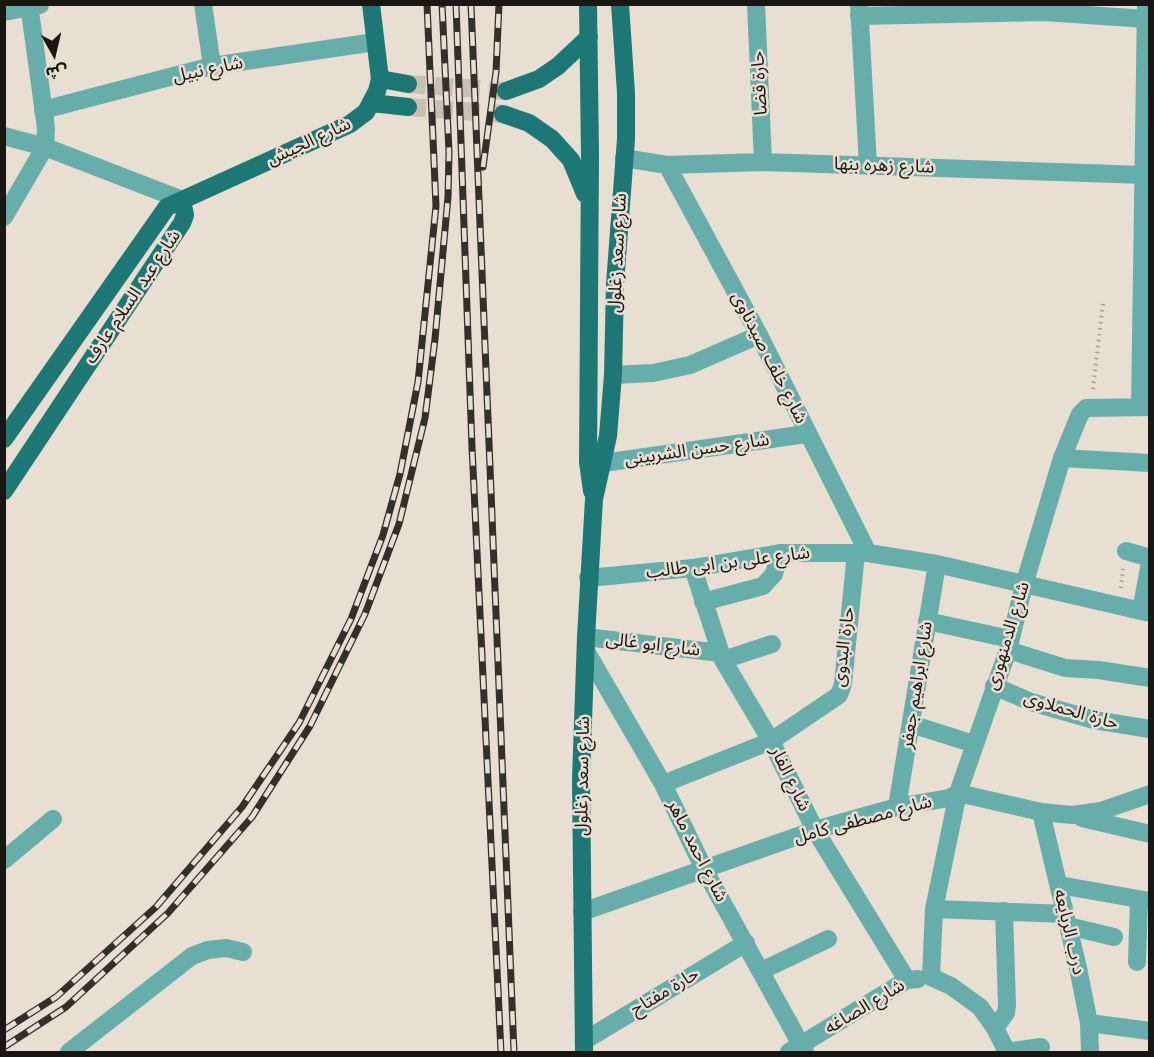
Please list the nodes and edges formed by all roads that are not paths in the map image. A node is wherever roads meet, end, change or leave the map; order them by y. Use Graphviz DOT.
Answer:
graph roads {
  1 [pos="203,4"];
  2 [pos="371,4"];
  3 [pos="588,4"];
  4 [pos="620,4"];
  5 [pos="756,4"];
  6 [pos="34,6"];
  7 [pos="1044,8"];
  8 [pos="859,10"];
  9 [pos="4,12"];
  10 [pos="1146,12"];
  11 [pos="589,37"];
  12 [pos="375,42"];
  13 [pos="212,66"];
  14 [pos="1147,70"];
  15 [pos="380,78"];
  16 [pos="408,84"];
  17 [pos="1147,91"];
  18 [pos="506,92"];
  19 [pos="372,103"];
  20 [pos="408,107"];
  21 [pos="43,110"];
  22 [pos="503,114"];
  23 [pos="4,136"];
  24 [pos="45,147"];
  25 [pos="624,158"];
  26 [pos="764,162"];
  27 [pos="667,165"];
  28 [pos="868,165"];
  29 [pos="1144,175"];
  30 [pos="182,200"];
  31 [pos="589,212"];
  32 [pos="4,217"];
  33 [pos="1146,278"];
  34 [pos="759,335"];
  35 [pos="613,375"];
  36 [pos="1145,407"];
  37 [pos="806,434"];
  38 [pos="4,439"];
  39 [pos="1062,458"];
  40 [pos="596,463"];
  41 [pos="1149,463"];
  42 [pos="4,491"];
  43 [pos="1126,551"];
  44 [pos="780,553"];
  45 [pos="862,553"];
  46 [pos="1149,560"];
  47 [pos="937,564"];
  48 [pos="693,568"];
  49 [pos="588,578"];
  50 [pos="1024,585"];
  51 [pos="703,602"];
  52 [pos="1145,612"];
  53 [pos="927,621"];
  54 [pos="586,644"];
  55 [pos="772,644"];
  56 [pos="1009,644"];
  57 [pos="722,656"];
  58 [pos="1149,678"];
  59 [pos="994,686"];
  60 [pos="911,724"];
  61 [pos="1149,729"];
  62 [pos="771,741"];
  63 [pos="974,744"];
  64 [pos="663,784"];
  65 [pos="958,793"];
  66 [pos="1149,794"];
  67 [pos="897,807"];
  68 [pos="1041,812"];
  69 [pos="1072,815"];
  70 [pos="54,819"];
  71 [pos="815,830"];
  72 [pos="1149,834"];
  73 [pos="4,860"];
  74 [pos="704,869"];
  75 [pos="1059,885"];
  76 [pos="1144,900"];
  77 [pos="934,909"];
  78 [pos="1004,911"];
  79 [pos="582,912"];
  80 [pos="1067,920"];
  81 [pos="1114,937"];
  82 [pos="828,939"];
  83 [pos="746,943"];
  84 [pos="243,952"];
  85 [pos="1137,962"];
  86 [pos="761,971"];
  87 [pos="931,977"];
  88 [pos="907,980"];
  89 [pos="1089,1023"];
  90 [pos="995,1028"];
  91 [pos="1149,1031"];
  92 [pos="584,1047"];
  93 [pos="1041,1047"];
  94 [pos="799,1050"];
  95 [pos="1007,1052"];
  96 [pos="69,1053"];
  97 [pos="1090,1053"];
  1 -- 13 [label="street"];
  2 -- 12 [label="main road, شارع الجيش"];
  3 -- 11 [label="main road, شارع سعد زغلول"];
  4 -- 25 [label="main road, شارع سعد زغلول"];
  5 -- 26 [label="street, حارة قضا"];
  6 -- 9 [label="street"];
  6 -- 21 [label="street"];
  7 -- 8 [label="street"];
  7 -- 10 [label="street"];
  8 -- 28 [label="street"];
  10 -- 14 [label="street"];
  11 -- 18 [label="main road"];
  11 -- 31 [label="main road, شارع سعد زغلول"];
  12 -- 13 [label="street, شارع نبيل"];
  12 -- 15 [label="main road, شارع الجيش"];
  13 -- 21 [label="street, شارع نبيل"];
  14 -- 17 [label="street"];
  15 -- 16 [label="main road"];
  15 -- 19 [label="main road, شارع الجيش"];
  17 -- 29 [label="street"];
  19 -- 20 [label="main road"];
  19 -- 30 [label="main road, شارع الجيش"];
  21 -- 24 [label="street"];
  22 -- 31 [label="main road"];
  23 -- 24 [label="street"];
  24 -- 30 [label="street"];
  24 -- 32 [label="street"];
  25 -- 27 [label="street, شارع زهره بنها"];
  25 -- 35 [label="main road, شارع سعد زغلول"];
  26 -- 27 [label="street, شارع زهره بنها"];
  26 -- 28 [label="street, شارع زهره بنها"];
  27 -- 34 [label="street, شارع خلف صيدناوى"];
  28 -- 29 [label="street, شارع زهره بنها"];
  29 -- 33 [label="street"];
  30 -- 38 [label="main road, شارع عبد السلام عارف"];
  30 -- 42 [label="main road, شارع عبد السلام عارف"];
  31 -- 40 [label="main road, شارع سعد زغلول"];
  33 -- 36 [label="street"];
  34 -- 35 [label="street"];
  34 -- 37 [label="street, شارع خلف صيدناوى"];
  35 -- 40 [label="main road, شارع سعد زغلول"];
  36 -- 39 [label="street, شارع الدمنهورى"];
  37 -- 40 [label="street, شارع حسن الشربينى"];
  37 -- 45 [label="street, شارع خلف صيدناوى"];
  39 -- 41 [label="street"];
  39 -- 50 [label="street, شارع الدمنهورى"];
  40 -- 49 [label="main road, شارع سعد زغلول"];
  43 -- 46 [label="street"];
  44 -- 45 [label="street, شارع على بن ابى طالب"];
  44 -- 48 [label="street, شارع على بن ابى طالب"];
  44 -- 51 [label="street"];
  45 -- 47 [label="street, شارع على بن ابى طالب"];
  45 -- 62 [label="street, حارة البدوى"];
  46 -- 52 [label="street"];
  47 -- 50 [label="street, شارع على بن ابى طالب"];
  47 -- 53 [label="street, شارع ابراهيم جعفر"];
  48 -- 49 [label="street, شارع على بن ابى طالب"];
  48 -- 51 [label="street, شارع الفار"];
  49 -- 54 [label="main road, شارع سعد زغلول"];
  50 -- 52 [label="street, شارع على بن ابى طالب"];
  50 -- 56 [label="street, شارع الدمنهورى"];
  51 -- 57 [label="street, شارع الفار"];
  53 -- 56 [label="street"];
  53 -- 60 [label="street, شارع ابراهيم جعفر"];
  54 -- 57 [label="street, شارع ابو غالى"];
  54 -- 64 [label="street, شارع احمد ماهر"];
  54 -- 79 [label="main road, شارع سعد زغلول"];
  55 -- 57 [label="street"];
  56 -- 58 [label="street"];
  56 -- 59 [label="street, شارع الدمنهورى"];
  57 -- 62 [label="street, شارع الفار"];
  59 -- 61 [label="street, حارة الحملاوى"];
  59 -- 63 [label="street, شارع الدمنهورى"];
  60 -- 63 [label="street"];
  60 -- 67 [label="street, شارع ابراهيم جعفر"];
  62 -- 64 [label="street, حارة البدوى"];
  62 -- 71 [label="street, شارع الفار"];
  63 -- 65 [label="street, شارع الدمنهورى"];
  64 -- 74 [label="street, شارع احمد ماهر"];
  65 -- 67 [label="street, شارع مصطفى كامل"];
  65 -- 68 [label="street, شارع مصطفى كامل"];
  65 -- 77 [label="street, شارع الدمنهورى"];
  66 -- 69 [label="street, شارع مصطفى كامل"];
  67 -- 71 [label="street, شارع مصطفى كامل"];
  68 -- 69 [label="street, شارع مصطفى كامل"];
  68 -- 75 [label="street, درب الربايعه"];
  69 -- 72 [label="street"];
  70 -- 73 [label="street"];
  71 -- 74 [label="street, شارع مصطفى كامل"];
  71 -- 88 [label="street, شارع الفار"];
  74 -- 79 [label="street, شارع مصطفى كامل"];
  74 -- 83 [label="street, شارع احمد ماهر"];
  75 -- 76 [label="street"];
  75 -- 80 [label="street, درب الربايعه"];
  76 -- 85 [label="street"];
  77 -- 78 [label="street"];
  77 -- 87 [label="street, شارع الدمنهورى"];
  78 -- 80 [label="street"];
  78 -- 90 [label="street"];
  79 -- 92 [label="main road, شارع سعد زغلول"];
  80 -- 81 [label="street"];
  80 -- 89 [label="street, درب الربايعه"];
  82 -- 86 [label="street"];
  83 -- 86 [label="street, شارع احمد ماهر"];
  83 -- 92 [label="street, حارة مفتاح"];
  84 -- 96 [label="street"];
  86 -- 94 [label="street, شارع احمد ماهر"];
  87 -- 88 [label="street, شارع الصاغه"];
  87 -- 90 [label="street"];
  88 -- 94 [label="street, شارع الصاغه"];
  89 -- 91 [label="street"];
  89 -- 97 [label="street, درب الربايعه"];
  90 -- 95 [label="street"];
  93 -- 95 [label="street"];
}
